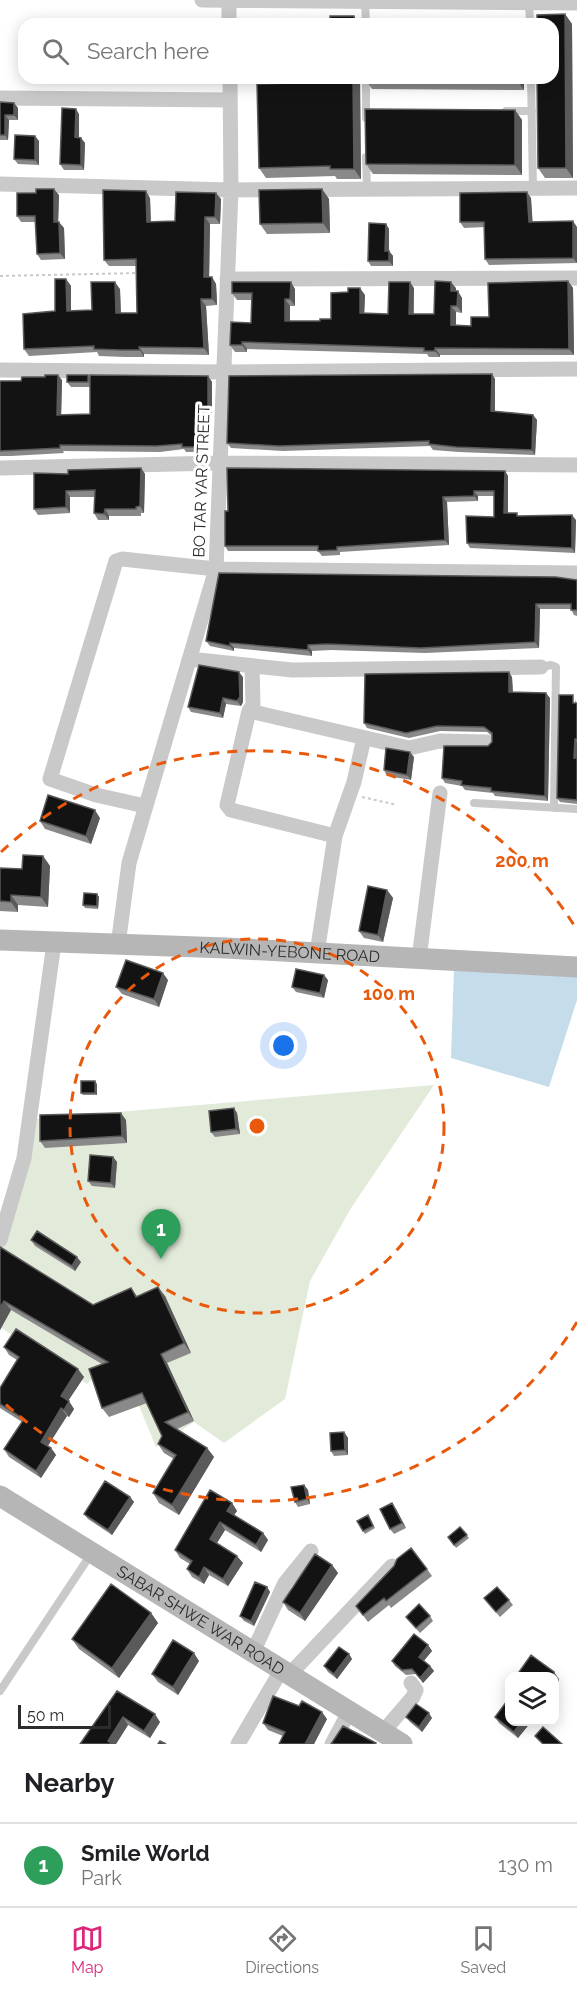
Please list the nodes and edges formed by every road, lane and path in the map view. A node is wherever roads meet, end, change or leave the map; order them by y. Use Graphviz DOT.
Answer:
graph roads {
  1 [pos="202,0"];
  2 [pos="229,0"];
  3 [pos="366,1"];
  4 [pos="530,3"];
  5 [pos="577,3"];
  6 [pos="229,18"];
  7 [pos="366,18"];
  8 [pos="530,18"];
  9 [pos="230,84"];
  10 [pos="366,84"];
  11 [pos="531,84"];
  12 [pos="0,98"];
  13 [pos="230,100"];
  14 [pos="496,111"];
  15 [pos="532,111"];
  16 [pos="366,112"];
  17 [pos="378,112"];
  18 [pos="366,123"];
  19 [pos="366,145"];
  20 [pos="0,184"];
  21 [pos="533,188"];
  22 [pos="577,188"];
  23 [pos="367,189"];
  24 [pos="231,190"];
  25 [pos="148,274"];
  26 [pos="0,276"];
  27 [pos="577,278"];
  28 [pos="227,279"];
  29 [pos="0,369"];
  30 [pos="577,369"];
  31 [pos="224,372"];
  32 [pos="220,464"];
  33 [pos="577,465"];
  34 [pos="0,468"];
  35 [pos="216,569"];
  36 [pos="577,573"];
  37 [pos="189,659"];
  38 [pos="252,666"];
  39 [pos="542,667"];
  40 [pos="249,711"];
  41 [pos="364,738"];
  42 [pos="487,742"];
  43 [pos="440,793"];
  44 [pos="348,794"];
  45 [pos="474,803"];
  46 [pos="398,805"];
  47 [pos="145,806"];
  48 [pos="554,808"];
  49 [pos="577,809"];
  50 [pos="335,836"];
  51 [pos="0,940"];
  52 [pos="54,943"];
  53 [pos="118,945"];
  54 [pos="317,953"];
  55 [pos="419,958"];
  56 [pos="577,967"];
  57 [pos="0,1240"];
  58 [pos="0,1496"];
  59 [pos="312,1551"];
  60 [pos="92,1553"];
  61 [pos="392,1566"];
  62 [pos="253,1652"];
  63 [pos="286,1671"];
  64 [pos="411,1683"];
  65 [pos="0,1690"];
  66 [pos="349,1712"];
  67 [pos="383,1732"];
  68 [pos="238,1744"];
  69 [pos="332,1744"];
  70 [pos="402,1744"];
  1 -- 2 [label="street"];
  2 -- 3 [label="street"];
  2 -- 6 [label="street"];
  3 -- 4 [label="street"];
  3 -- 7 [label="lane"];
  4 -- 5 [label="street"];
  4 -- 8 [label="lane"];
  9 -- 13 [label="street, BO TAR YAR STREET"];
  10 -- 16 [label="lane"];
  11 -- 15 [label="lane"];
  12 -- 13 [label="street"];
  13 -- 24 [label="street, BO TAR YAR STREET"];
  14 -- 15 [label="lane"];
  15 -- 21 [label="lane"];
  16 -- 17 [label="lane"];
  16 -- 18 [label="lane"];
  19 -- 23 [label="lane"];
  20 -- 24 [label="street"];
  21 -- 22 [label="street"];
  21 -- 23 [label="street"];
  23 -- 24 [label="street"];
  24 -- 28 [label="street, BO TAR YAR STREET"];
  25 -- 26 [label="path"];
  27 -- 28 [label="street"];
  28 -- 31 [label="street, BO TAR YAR STREET"];
  29 -- 31 [label="street"];
  30 -- 31 [label="street"];
  31 -- 32 [label="street, BO TAR YAR STREET"];
  32 -- 33 [label="street"];
  32 -- 34 [label="street"];
  32 -- 35 [label="street, BO TAR YAR STREET"];
  35 -- 36 [label="street"];
  35 -- 37 [label="street, BO TAR YAR STREET"];
  35 -- 47 [label="street"];
  37 -- 38 [label="street"];
  37 -- 47 [label="street, BO TAR YAR STREET"];
  38 -- 39 [label="street"];
  38 -- 40 [label="street"];
  39 -- 48 [label="lane"];
  40 -- 41 [label="street"];
  40 -- 50 [label="street"];
  41 -- 42 [label="street"];
  41 -- 44 [label="street"];
  43 -- 55 [label="street"];
  44 -- 46 [label="path"];
  44 -- 50 [label="street"];
  45 -- 48 [label="lane"];
  47 -- 53 [label="street, BO TAR YAR STREET"];
  48 -- 49 [label="lane"];
  50 -- 54 [label="street"];
  51 -- 52 [label="street, KALWIN-YEBONE ROAD"];
  52 -- 53 [label="street, KALWIN-YEBONE ROAD"];
  52 -- 57 [label="street"];
  53 -- 54 [label="street, KALWIN-YEBONE ROAD"];
  54 -- 55 [label="street, KALWIN-YEBONE ROAD"];
  55 -- 56 [label="street, KALWIN-YEBONE ROAD"];
  58 -- 60 [label="street, SABAR SHWE WAR ROAD"];
  59 -- 62 [label="street"];
  60 -- 62 [label="street, SABAR SHWE WAR ROAD"];
  60 -- 65 [label="lane"];
  61 -- 63 [label="street"];
  62 -- 63 [label="street, SABAR SHWE WAR ROAD"];
  63 -- 66 [label="street, SABAR SHWE WAR ROAD"];
  63 -- 68 [label="street"];
  64 -- 67 [label="street"];
  66 -- 67 [label="street, SABAR SHWE WAR ROAD"];
  66 -- 69 [label="street"];
  67 -- 70 [label="street, SABAR SHWE WAR ROAD"];
}
